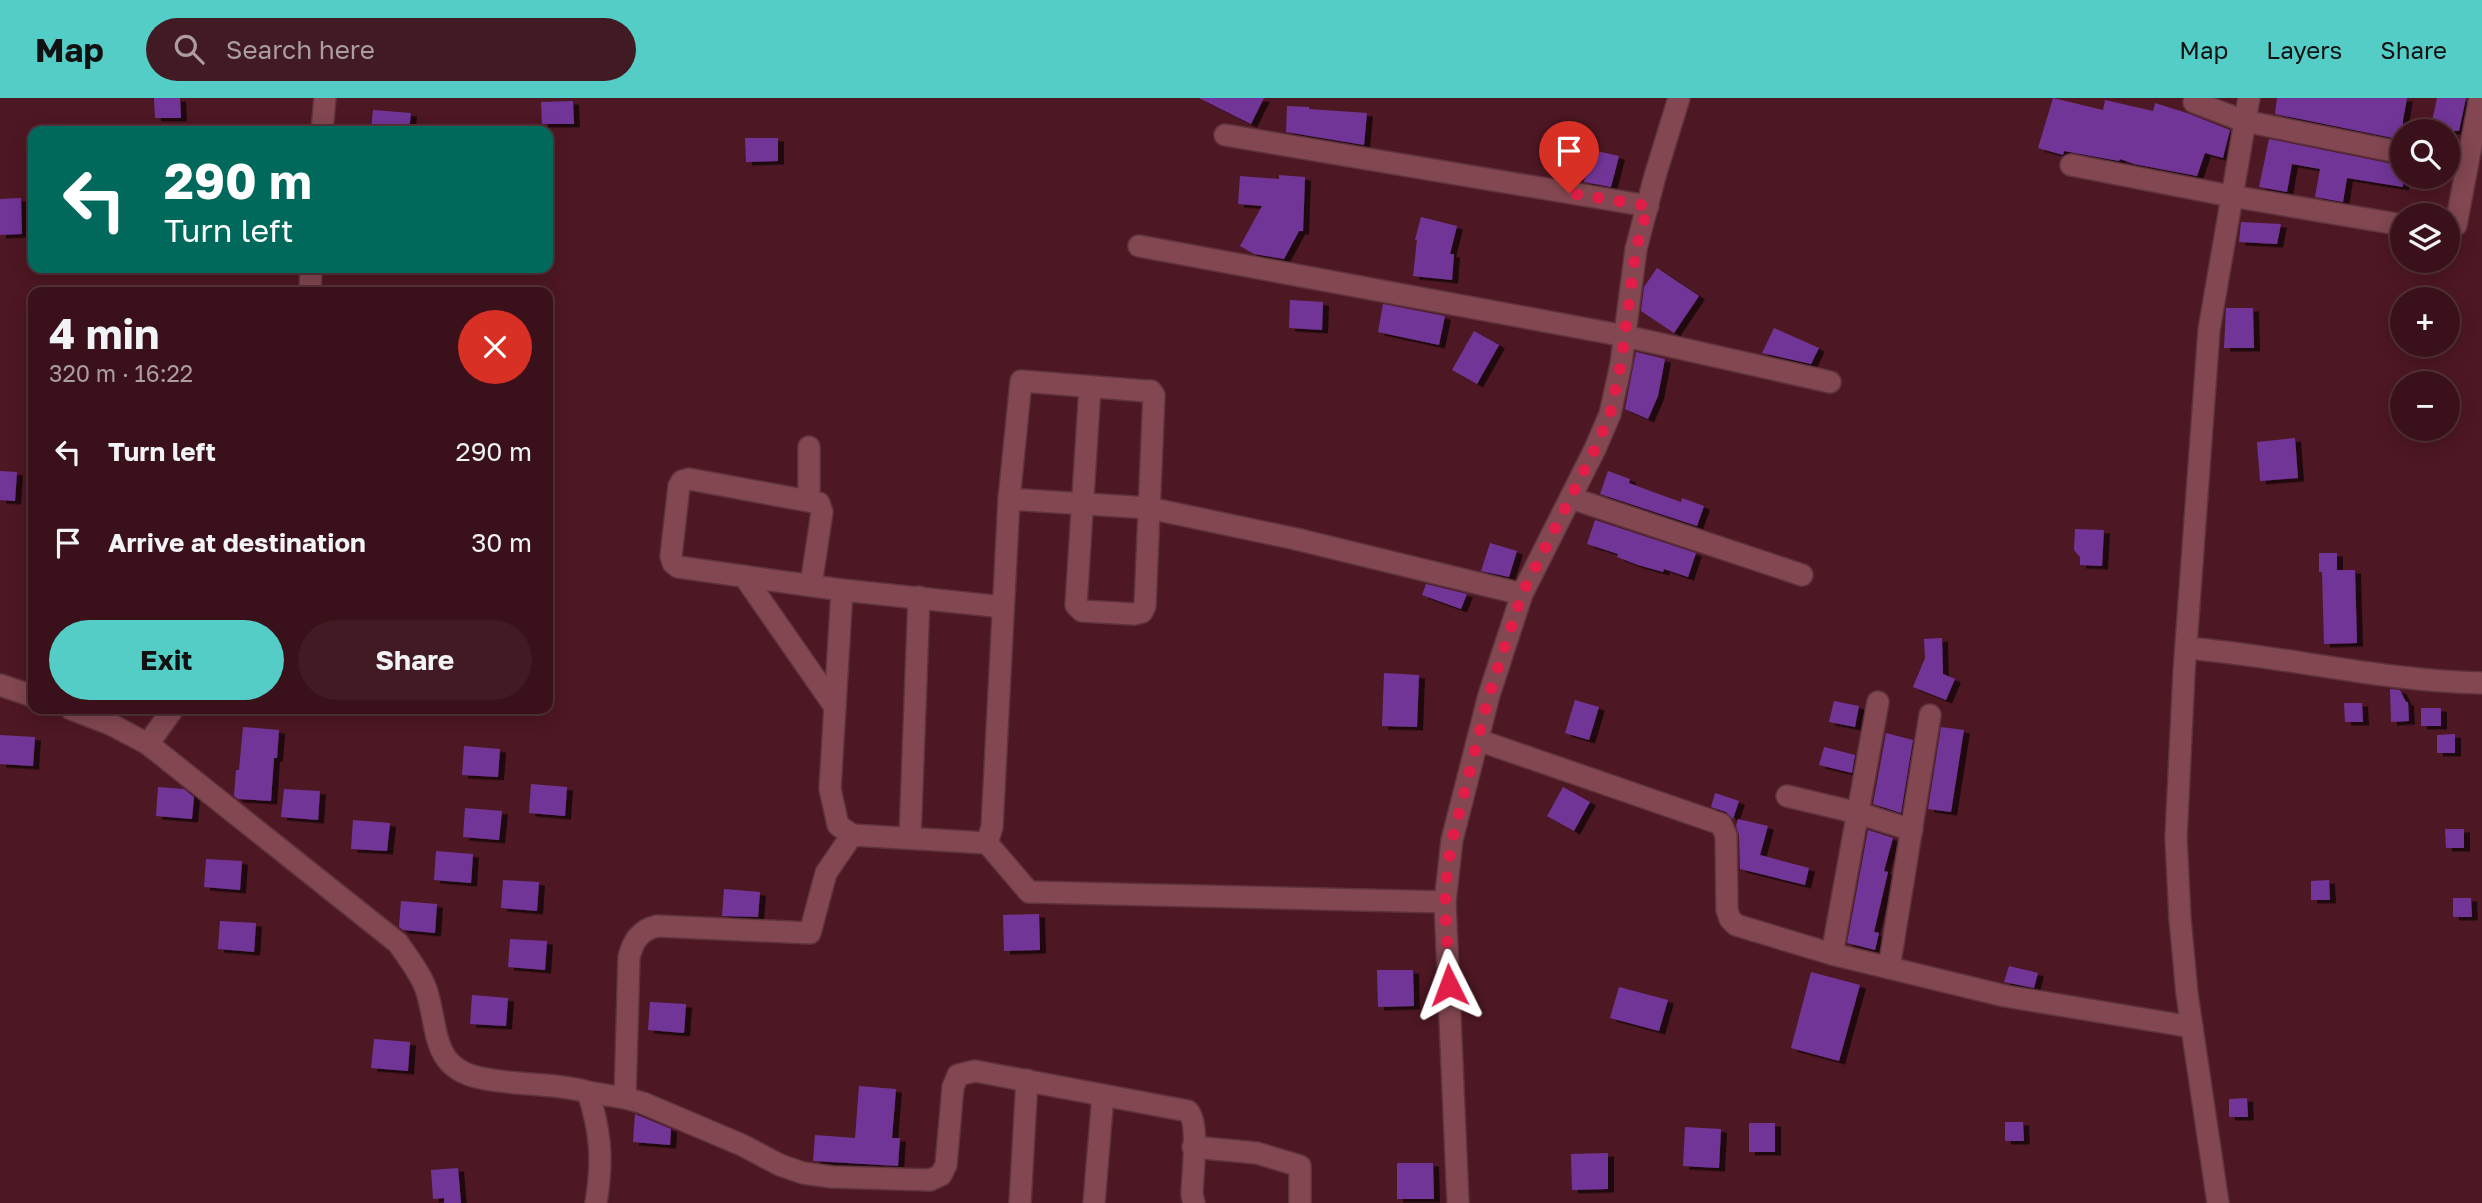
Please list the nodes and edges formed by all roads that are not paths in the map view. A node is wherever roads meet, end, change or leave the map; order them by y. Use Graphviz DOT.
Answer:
graph roads {
  1 [pos="325,98"];
  2 [pos="1679,98"];
  3 [pos="2249,98"];
  4 [pos="2480,98"];
  5 [pos="2194,102"];
  6 [pos="2244,121"];
  7 [pos="322,126"];
  8 [pos="1225,135"];
  9 [pos="2390,150"];
  10 [pos="2460,158"];
  11 [pos="2071,165"];
  12 [pos="2231,196"];
  13 [pos="1648,206"];
  14 [pos="2390,223"];
  15 [pos="1139,246"];
  16 [pos="1625,336"];
  17 [pos="1830,382"];
  18 [pos="1090,387"];
  19 [pos="809,447"];
  20 [pos="1571,498"];
  21 [pos="809,499"];
  22 [pos="1009,499"];
  23 [pos="1082,504"];
  24 [pos="1149,508"];
  25 [pos="1802,575"];
  26 [pos="744,576"];
  27 [pos="811,585"];
  28 [pos="842,590"];
  29 [pos="1522,594"];
  30 [pos="919,597"];
  31 [pos="1003,607"];
  32 [pos="2186,648"];
  33 [pos="2482,683"];
  34 [pos="0,685"];
  35 [pos="28,694"];
  36 [pos="1878,702"];
  37 [pos="835,707"];
  38 [pos="84,714"];
  39 [pos="169,714"];
  40 [pos="1930,715"];
  41 [pos="1478,740"];
  42 [pos="148,744"];
  43 [pos="1787,796"];
  44 [pos="1858,813"];
  45 [pos="1912,830"];
  46 [pos="852,835"];
  47 [pos="910,838"];
  48 [pos="987,843"];
  49 [pos="1445,902"];
  50 [pos="1832,954"];
  51 [pos="1889,968"];
  52 [pos="2192,1027"];
  53 [pos="1027,1080"];
  54 [pos="588,1092"];
  55 [pos="1102,1096"];
  56 [pos="625,1098"];
  57 [pos="1193,1147"];
  58 [pos="596,1203"];
  59 [pos="1020,1203"];
  60 [pos="1094,1203"];
  61 [pos="1194,1203"];
  62 [pos="1300,1203"];
  63 [pos="1458,1203"];
  64 [pos="2218,1203"];
  1 -- 7 [label="street"];
  2 -- 13 [label="street"];
  3 -- 6 [label="street"];
  4 -- 10 [label="street"];
  5 -- 6 [label="street"];
  6 -- 9 [label="street"];
  6 -- 12 [label="street"];
  8 -- 13 [label="street"];
  11 -- 12 [label="street"];
  12 -- 14 [label="street"];
  12 -- 32 [label="street"];
  13 -- 16 [label="street"];
  15 -- 16 [label="street"];
  16 -- 17 [label="street"];
  16 -- 20 [label="street"];
  18 -- 22 [label="street"];
  18 -- 23 [label="street"];
  18 -- 24 [label="street"];
  19 -- 21 [label="street"];
  20 -- 25 [label="street"];
  20 -- 29 [label="street"];
  21 -- 26 [label="street"];
  21 -- 27 [label="street"];
  22 -- 23 [label="street"];
  22 -- 31 [label="street"];
  23 -- 24 [label="street"];
  23 -- 24 [label="street"];
  24 -- 29 [label="street"];
  26 -- 27 [label="street"];
  26 -- 37 [label="street"];
  27 -- 28 [label="street"];
  28 -- 30 [label="street"];
  28 -- 37 [label="street"];
  29 -- 41 [label="street"];
  30 -- 31 [label="street"];
  30 -- 47 [label="street"];
  31 -- 48 [label="street"];
  32 -- 33 [label="street"];
  32 -- 52 [label="street"];
  34 -- 35 [label="street"];
  36 -- 44 [label="street"];
  37 -- 46 [label="street"];
  38 -- 42 [label="street"];
  39 -- 42 [label="street"];
  40 -- 45 [label="street"];
  41 -- 49 [label="street"];
  41 -- 50 [label="street"];
  42 -- 54 [label="street"];
  43 -- 44 [label="street"];
  44 -- 45 [label="street"];
  44 -- 50 [label="street"];
  45 -- 51 [label="street"];
  46 -- 47 [label="street"];
  46 -- 56 [label="street"];
  47 -- 48 [label="street"];
  48 -- 49 [label="street"];
  49 -- 63 [label="street"];
  50 -- 51 [label="street"];
  51 -- 52 [label="street"];
  52 -- 64 [label="street"];
  53 -- 55 [label="street"];
  53 -- 56 [label="street"];
  53 -- 59 [label="street"];
  54 -- 56 [label="street"];
  54 -- 58 [label="street"];
  55 -- 57 [label="street"];
  55 -- 60 [label="street"];
  57 -- 61 [label="street"];
  57 -- 62 [label="street"];
}
